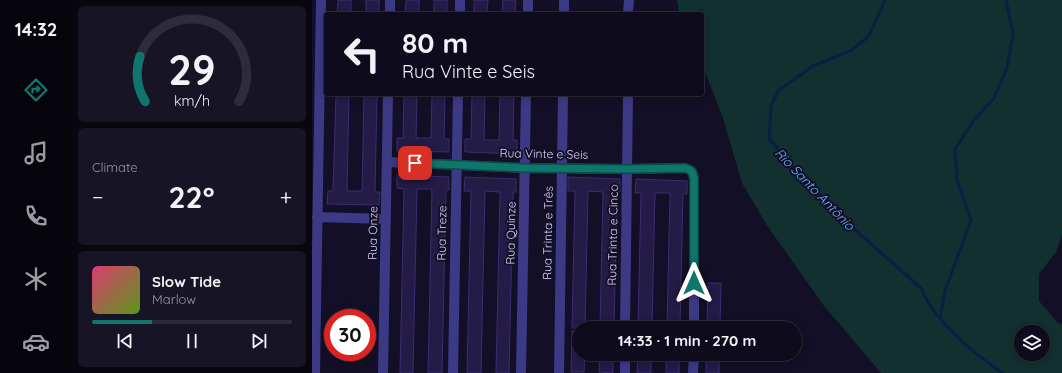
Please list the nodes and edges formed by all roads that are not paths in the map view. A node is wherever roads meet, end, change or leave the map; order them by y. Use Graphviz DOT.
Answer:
graph roads {
  1 [pos="321,0"];
  2 [pos="390,0"];
  3 [pos="460,0"];
  4 [pos="528,0"];
  5 [pos="564,0"];
  6 [pos="629,0"];
  7 [pos="390,12"];
  8 [pos="460,12"];
  9 [pos="528,12"];
  10 [pos="564,12"];
  11 [pos="628,12"];
  12 [pos="388,96"];
  13 [pos="458,96"];
  14 [pos="526,96"];
  15 [pos="563,96"];
  16 [pos="628,96"];
  17 [pos="315,161"];
  18 [pos="387,162"];
  19 [pos="456,165"];
  20 [pos="525,168"];
  21 [pos="562,168"];
  22 [pos="627,169"];
  23 [pos="317,217"];
  24 [pos="386,219"];
  25 [pos="625,321"];
  26 [pos="694,321"];
  27 [pos="625,361"];
  28 [pos="694,361"];
  29 [pos="315,373"];
  30 [pos="383,373"];
  31 [pos="453,373"];
  32 [pos="521,373"];
  33 [pos="559,373"];
  34 [pos="625,373"];
  35 [pos="694,373"];
  1 -- 17 [label="street"];
  2 -- 7 [label="street"];
  3 -- 8 [label="street"];
  4 -- 9 [label="street"];
  5 -- 10 [label="street"];
  6 -- 11 [label="street"];
  12 -- 18 [label="street, Rua Onze"];
  13 -- 19 [label="street, Rua Treze"];
  14 -- 20 [label="street, Rua Quinze"];
  15 -- 21 [label="street, Rua Trinta e Três"];
  16 -- 22 [label="street, Rua Trinta e Cinco"];
  17 -- 23 [label="street"];
  18 -- 19 [label="street, Rua Vinte e Seis"];
  18 -- 24 [label="street, Rua Onze"];
  19 -- 20 [label="street, Rua Vinte e Seis"];
  19 -- 31 [label="street, Rua Treze"];
  20 -- 21 [label="street, Rua Vinte e Seis"];
  20 -- 32 [label="street, Rua Quinze"];
  21 -- 22 [label="street, Rua Vinte e Seis"];
  21 -- 33 [label="street, Rua Trinta e Três"];
  22 -- 25 [label="street, Rua Trinta e Cinco"];
  22 -- 26 [label="street, Rua Vinte e Seis"];
  23 -- 24 [label="street"];
  23 -- 29 [label="street"];
  24 -- 30 [label="street, Rua Onze"];
  27 -- 34 [label="street"];
  28 -- 35 [label="street"];
}
